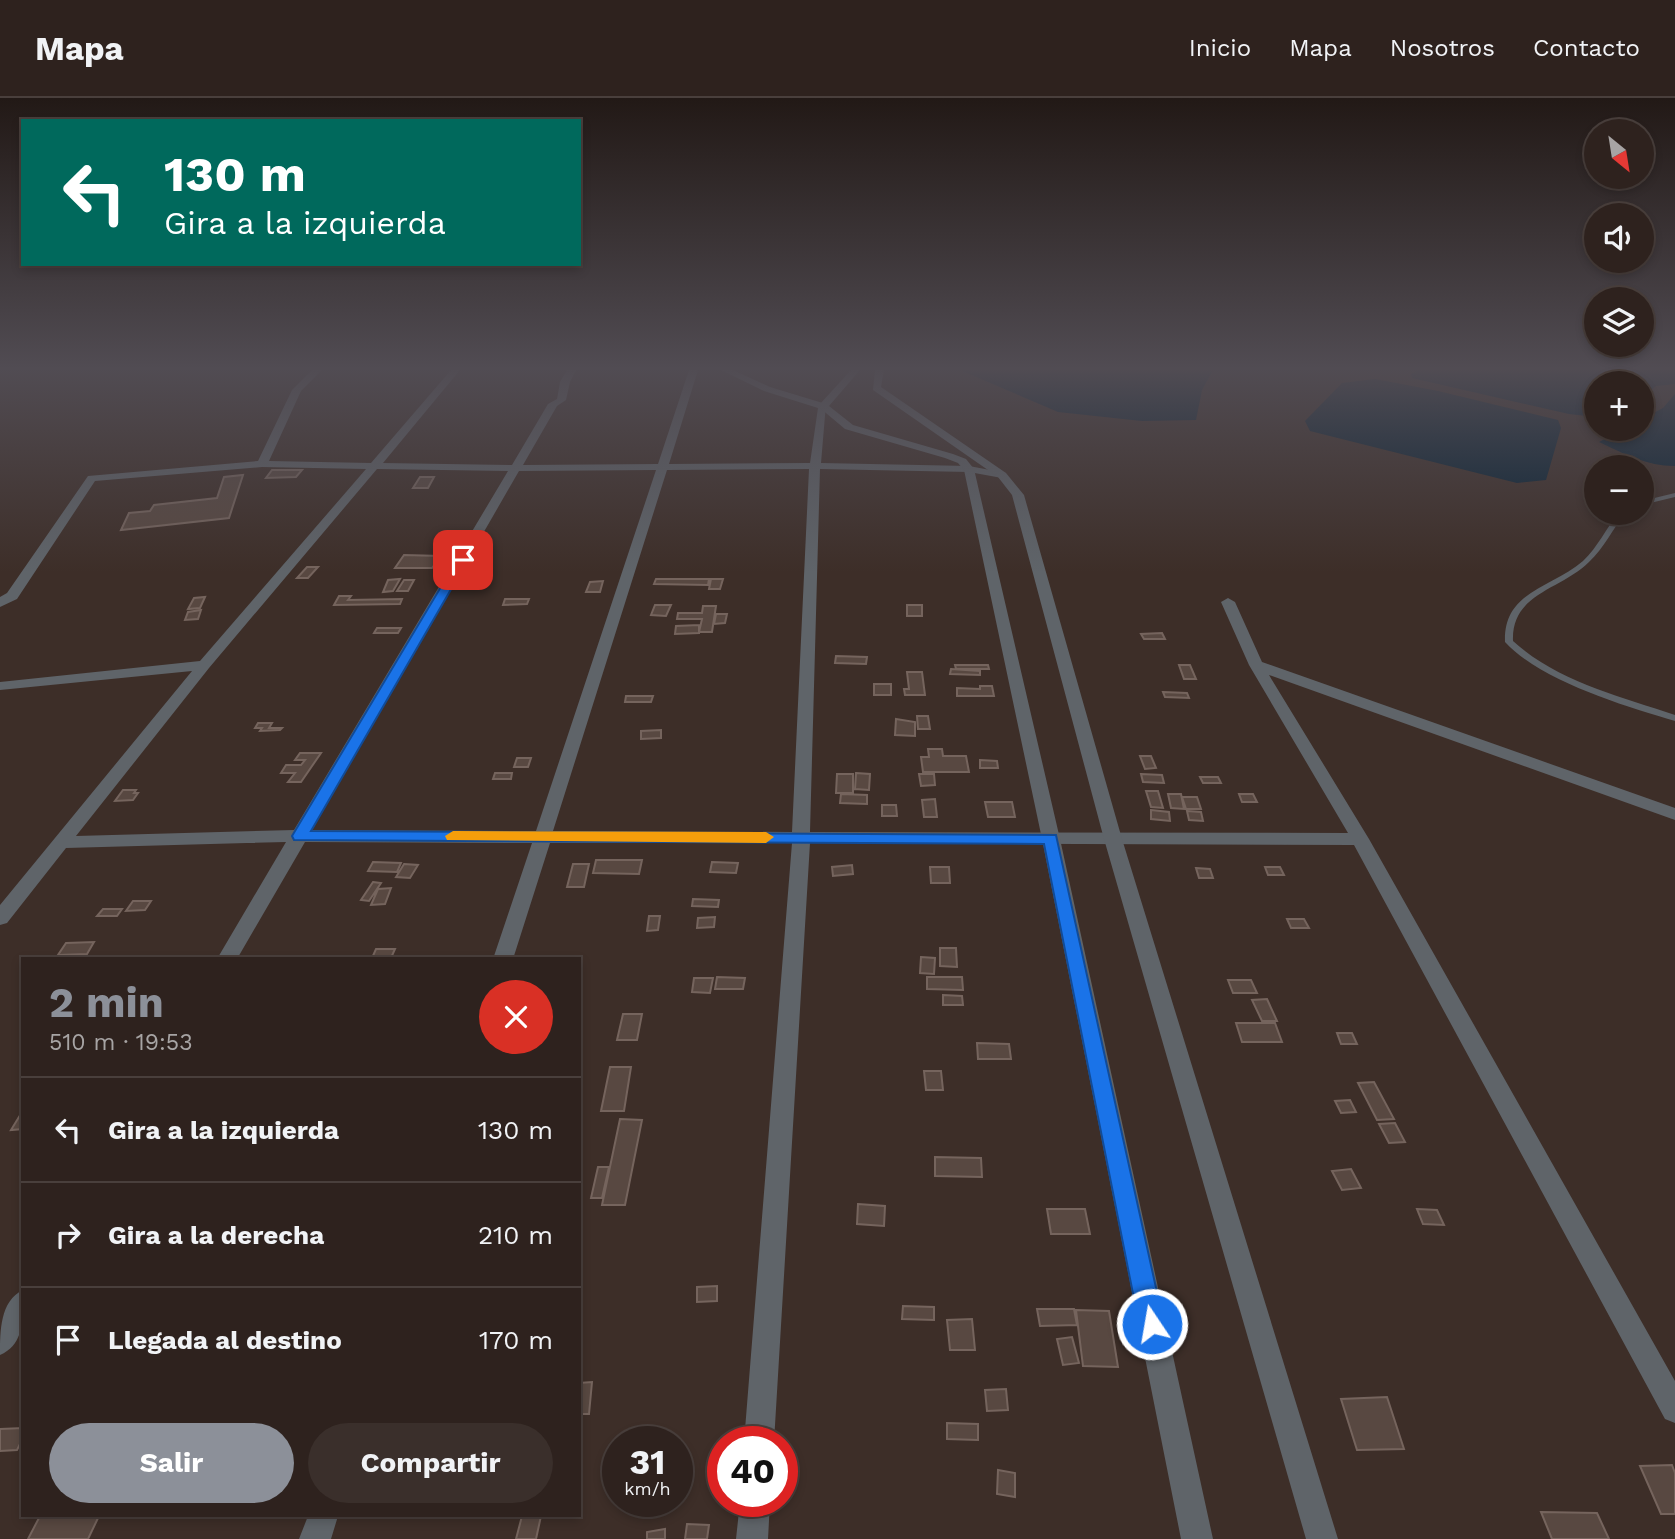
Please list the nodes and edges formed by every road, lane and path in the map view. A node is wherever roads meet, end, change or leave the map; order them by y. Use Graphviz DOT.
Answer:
graph roads {
  1 [pos="275,437"];
  2 [pos="400,437"];
  3 [pos="534,437"];
  4 [pos="672,437"];
  5 [pos="819,437"];
  6 [pos="884,437"];
  7 [pos="947,437"];
  8 [pos="262,464"];
  9 [pos="376,466"];
  10 [pos="663,466"];
  11 [pos="815,466"];
  12 [pos="517,468"];
  13 [pos="969,469"];
  14 [pos="1002,475"];
  15 [pos="1675,495"];
  16 [pos="1654,500"];
  17 [pos="1613,525"];
  18 [pos="1228,602"];
  19 [pos="0,603"];
  20 [pos="204,665"];
  21 [pos="1256,665"];
  22 [pos="0,686"];
  23 [pos="1675,718"];
  24 [pos="1675,814"];
  25 [pos="300,836"];
  26 [pos="542,836"];
  27 [pos="801,838"];
  28 [pos="1051,839"];
  29 [pos="1113,839"];
  30 [pos="1360,839"];
  31 [pos="61,842"];
  32 [pos="0,918"];
  33 [pos="228,957"];
  34 [pos="504,957"];
  35 [pos="21,1306"];
  36 [pos="0,1341"];
  37 [pos="1675,1409"];
  38 [pos="760,1426"];
  39 [pos="323,1517"];
  40 [pos="754,1517"];
  41 [pos="315,1539"];
  42 [pos="752,1539"];
  43 [pos="1197,1539"];
  44 [pos="1322,1539"];
  1 -- 8 [label="street"];
  2 -- 9 [label="street"];
  3 -- 12 [label="street"];
  4 -- 10 [label="street"];
  5 -- 11 [label="street"];
  6 -- 13 [label="street"];
  7 -- 14 [label="street"];
  8 -- 9 [label="street"];
  8 -- 19 [label="street"];
  9 -- 12 [label="street"];
  9 -- 20 [label="street"];
  10 -- 11 [label="street"];
  10 -- 12 [label="street"];
  10 -- 26 [label="street"];
  11 -- 13 [label="street"];
  11 -- 27 [label="street"];
  12 -- 25 [label="street"];
  13 -- 14 [label="street"];
  13 -- 28 [label="street"];
  14 -- 29 [label="street"];
  15 -- 16 [label="lane"];
  17 -- 23 [label="lane"];
  18 -- 21 [label="street"];
  20 -- 22 [label="street"];
  20 -- 31 [label="street"];
  21 -- 24 [label="street"];
  21 -- 30 [label="street"];
  25 -- 26 [label="street"];
  25 -- 31 [label="street"];
  25 -- 33 [label="street"];
  26 -- 27 [label="street"];
  26 -- 34 [label="street"];
  27 -- 28 [label="street"];
  27 -- 38 [label="street"];
  28 -- 29 [label="street"];
  28 -- 43 [label="street"];
  29 -- 30 [label="street"];
  29 -- 44 [label="street"];
  30 -- 37 [label="street"];
  31 -- 32 [label="street"];
  35 -- 36 [label="street"];
  39 -- 41 [label="street"];
  40 -- 42 [label="street"];
}
